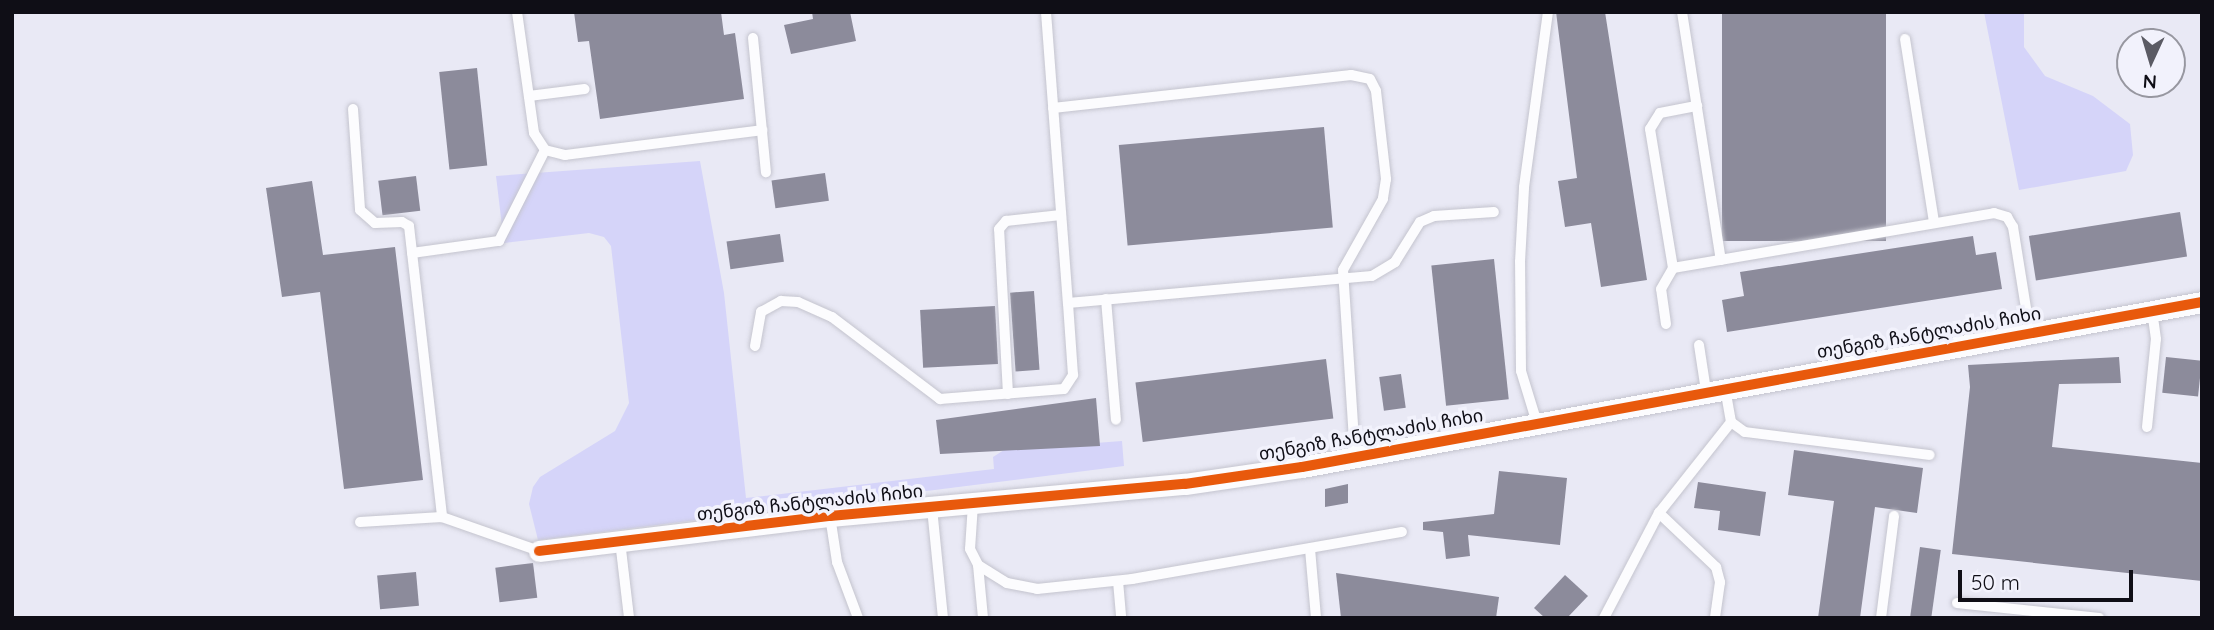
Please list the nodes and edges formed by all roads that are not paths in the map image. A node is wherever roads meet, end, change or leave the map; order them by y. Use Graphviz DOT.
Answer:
graph roads {
  1 [pos="517,12"];
  2 [pos="1046,12"];
  3 [pos="1548,12"];
  4 [pos="1682,12"];
  5 [pos="753,38"];
  6 [pos="1905,39"];
  7 [pos="584,89"];
  8 [pos="529,96"];
  9 [pos="1697,106"];
  10 [pos="1053,108"];
  11 [pos="353,109"];
  12 [pos="762,130"];
  13 [pos="545,150"];
  14 [pos="766,172"];
  15 [pos="1494,212"];
  16 [pos="1061,215"];
  17 [pos="1934,223"];
  18 [pos="412,253"];
  19 [pos="1721,260"];
  20 [pos="1673,268"];
  21 [pos="1343,277"];
  22 [pos="1106,299"];
  23 [pos="2202,302"];
  24 [pos="1068,303"];
  25 [pos="2152,311"];
  26 [pos="1666,324"];
  27 [pos="2030,333"];
  28 [pos="1699,345"];
  29 [pos="755,346"];
  30 [pos="1716,389"];
  31 [pos="1008,394"];
  32 [pos="1116,420"];
  33 [pos="1731,422"];
  34 [pos="1537,423"];
  35 [pos="2147,427"];
  36 [pos="1930,455"];
  37 [pos="1354,457"];
  38 [pos="973,504"];
  39 [pos="932,508"];
  40 [pos="1660,513"];
  41 [pos="830,516"];
  42 [pos="1894,516"];
  43 [pos="442,517"];
  44 [pos="360,522"];
  45 [pos="1402,533"];
  46 [pos="620,541"];
  47 [pos="1310,549"];
  48 [pos="539,551"];
  49 [pos="978,565"];
  50 [pos="1118,581"];
  51 [pos="1957,603"];
  52 [pos="2080,617"];
  53 [pos="629,618"];
  54 [pos="858,618"];
  55 [pos="943,618"];
  56 [pos="984,618"];
  57 [pos="1121,618"];
  58 [pos="1316,618"];
  59 [pos="1604,618"];
  60 [pos="1715,618"];
  61 [pos="1881,618"];
  62 [pos="2099,618"];
  1 -- 8 [label="lane"];
  2 -- 10 [label="lane"];
  3 -- 34 [label="lane"];
  4 -- 9 [label="lane"];
  5 -- 12 [label="lane"];
  6 -- 17 [label="lane"];
  7 -- 8 [label="lane"];
  8 -- 13 [label="lane"];
  9 -- 19 [label="lane"];
  9 -- 20 [label="lane"];
  10 -- 16 [label="lane"];
  10 -- 21 [label="lane"];
  11 -- 18 [label="lane"];
  12 -- 13 [label="lane"];
  12 -- 14 [label="lane"];
  13 -- 18 [label="lane"];
  15 -- 21 [label="lane"];
  16 -- 24 [label="lane"];
  16 -- 31 [label="lane"];
  17 -- 19 [label="lane"];
  17 -- 27 [label="lane"];
  18 -- 43 [label="lane"];
  19 -- 20 [label="lane"];
  20 -- 26 [label="lane"];
  21 -- 22 [label="lane"];
  21 -- 37 [label="lane"];
  22 -- 24 [label="lane"];
  22 -- 32 [label="lane"];
  23 -- 25 [label="street, თენგიზ ჩანტლაძის ჩიხი"];
  24 -- 31 [label="lane"];
  25 -- 27 [label="street, თენგიზ ჩანტლაძის ჩიხი"];
  25 -- 35 [label="lane"];
  27 -- 30 [label="street, თენგიზ ჩანტლაძის ჩიხი"];
  28 -- 30 [label="lane"];
  29 -- 31 [label="lane"];
  30 -- 33 [label="lane"];
  30 -- 34 [label="street, თენგიზ ჩანტლაძის ჩიხი"];
  33 -- 36 [label="lane"];
  33 -- 40 [label="lane"];
  34 -- 37 [label="street, თენგიზ ჩანტლაძის ჩიხი"];
  37 -- 38 [label="street, თენგიზ ჩანტლაძის ჩიხი"];
  38 -- 39 [label="street, თენგიზ ჩანტლაძის ჩიხი"];
  38 -- 49 [label="lane"];
  39 -- 41 [label="street, თენგიზ ჩანტლაძის ჩიხი"];
  39 -- 55 [label="lane"];
  40 -- 59 [label="lane"];
  40 -- 60 [label="lane"];
  41 -- 46 [label="street, თენგიზ ჩანტლაძის ჩიხი"];
  41 -- 54 [label="lane"];
  42 -- 61 [label="lane"];
  43 -- 44 [label="lane"];
  43 -- 48 [label="lane"];
  45 -- 47 [label="lane"];
  46 -- 48 [label="street, თენგიზ ჩანტლაძის ჩიხი"];
  46 -- 53 [label="lane"];
  47 -- 50 [label="lane"];
  47 -- 58 [label="lane"];
  49 -- 50 [label="lane"];
  49 -- 56 [label="lane"];
  50 -- 57 [label="lane"];
  51 -- 52 [label="lane"];
  52 -- 62 [label="lane"];
}
